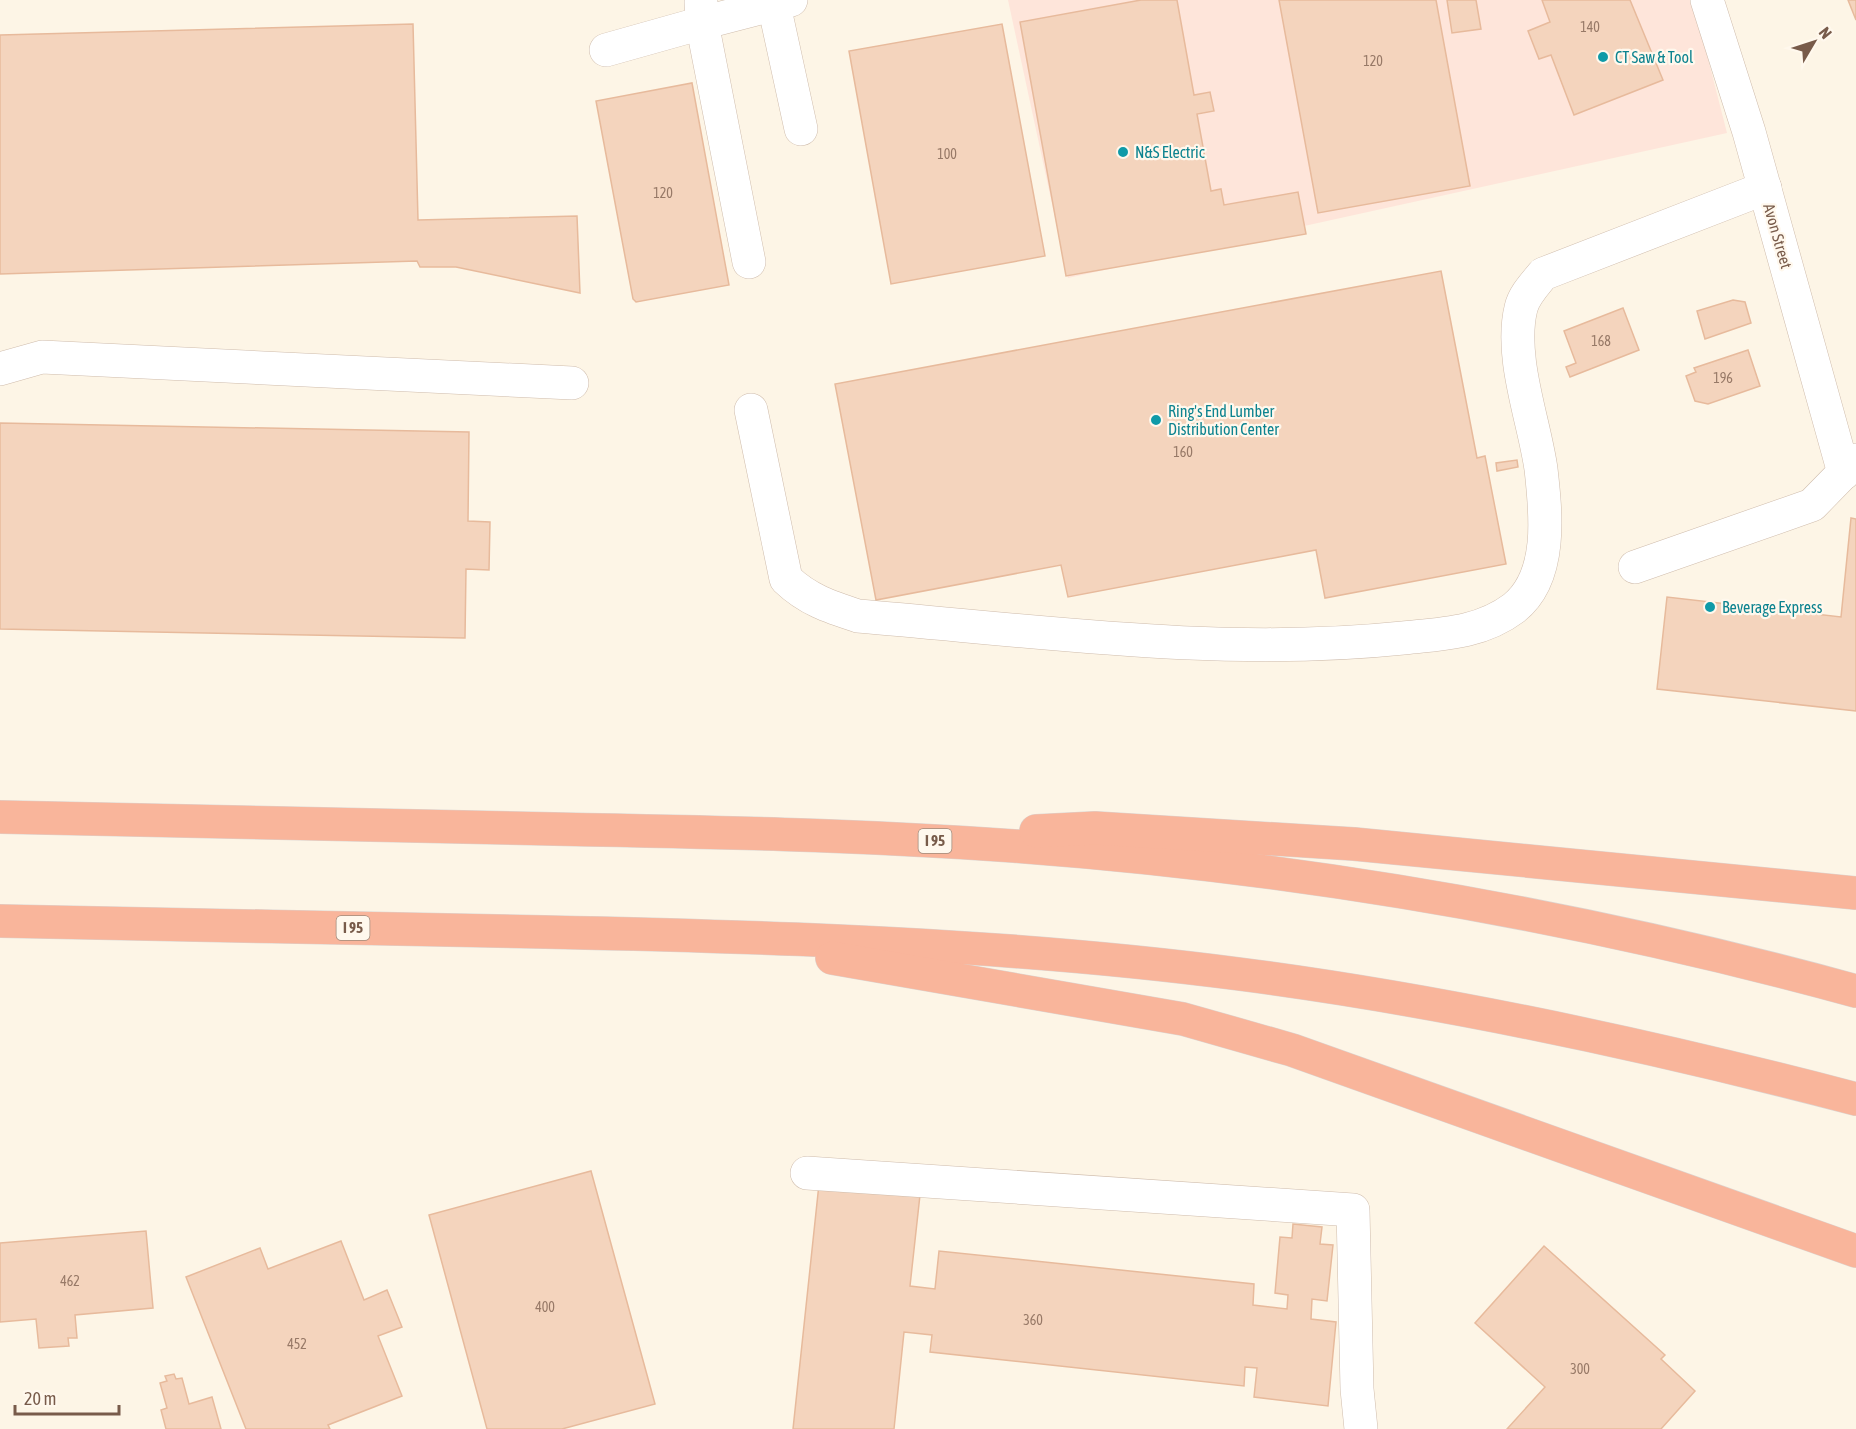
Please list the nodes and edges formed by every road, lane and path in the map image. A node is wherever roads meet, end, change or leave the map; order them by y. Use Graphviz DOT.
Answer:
graph roads {
  1 [pos="1707,0"];
  2 [pos="782,3"];
  3 [pos="701,12"];
  4 [pos="606,51"];
  5 [pos="801,129"];
  6 [pos="1764,188"];
  7 [pos="749,262"];
  8 [pos="0,369"];
  9 [pos="572,383"];
  10 [pos="751,410"];
  11 [pos="1850,467"];
  12 [pos="1635,567"];
  13 [pos="0,817"];
  14 [pos="885,838"];
  15 [pos="1856,893"];
  16 [pos="0,921"];
  17 [pos="706,936"];
  18 [pos="1856,992"];
  19 [pos="1856,1099"];
  20 [pos="807,1173"];
  21 [pos="1856,1251"];
  22 [pos="1361,1429"];
  1 -- 6 [label="street, Avon Street"];
  2 -- 3 [label="street"];
  2 -- 5 [label="street"];
  3 -- 4 [label="street"];
  3 -- 7 [label="street"];
  6 -- 10 [label="street"];
  6 -- 11 [label="street, Avon Street"];
  8 -- 9 [label="street"];
  11 -- 12 [label="street"];
  13 -- 14 [label="highway, I 95"];
  14 -- 15 [label="highway"];
  14 -- 18 [label="highway, I 95"];
  16 -- 17 [label="highway, I 95"];
  17 -- 19 [label="highway, I 95"];
  17 -- 21 [label="highway"];
  20 -- 22 [label="street"];
}
